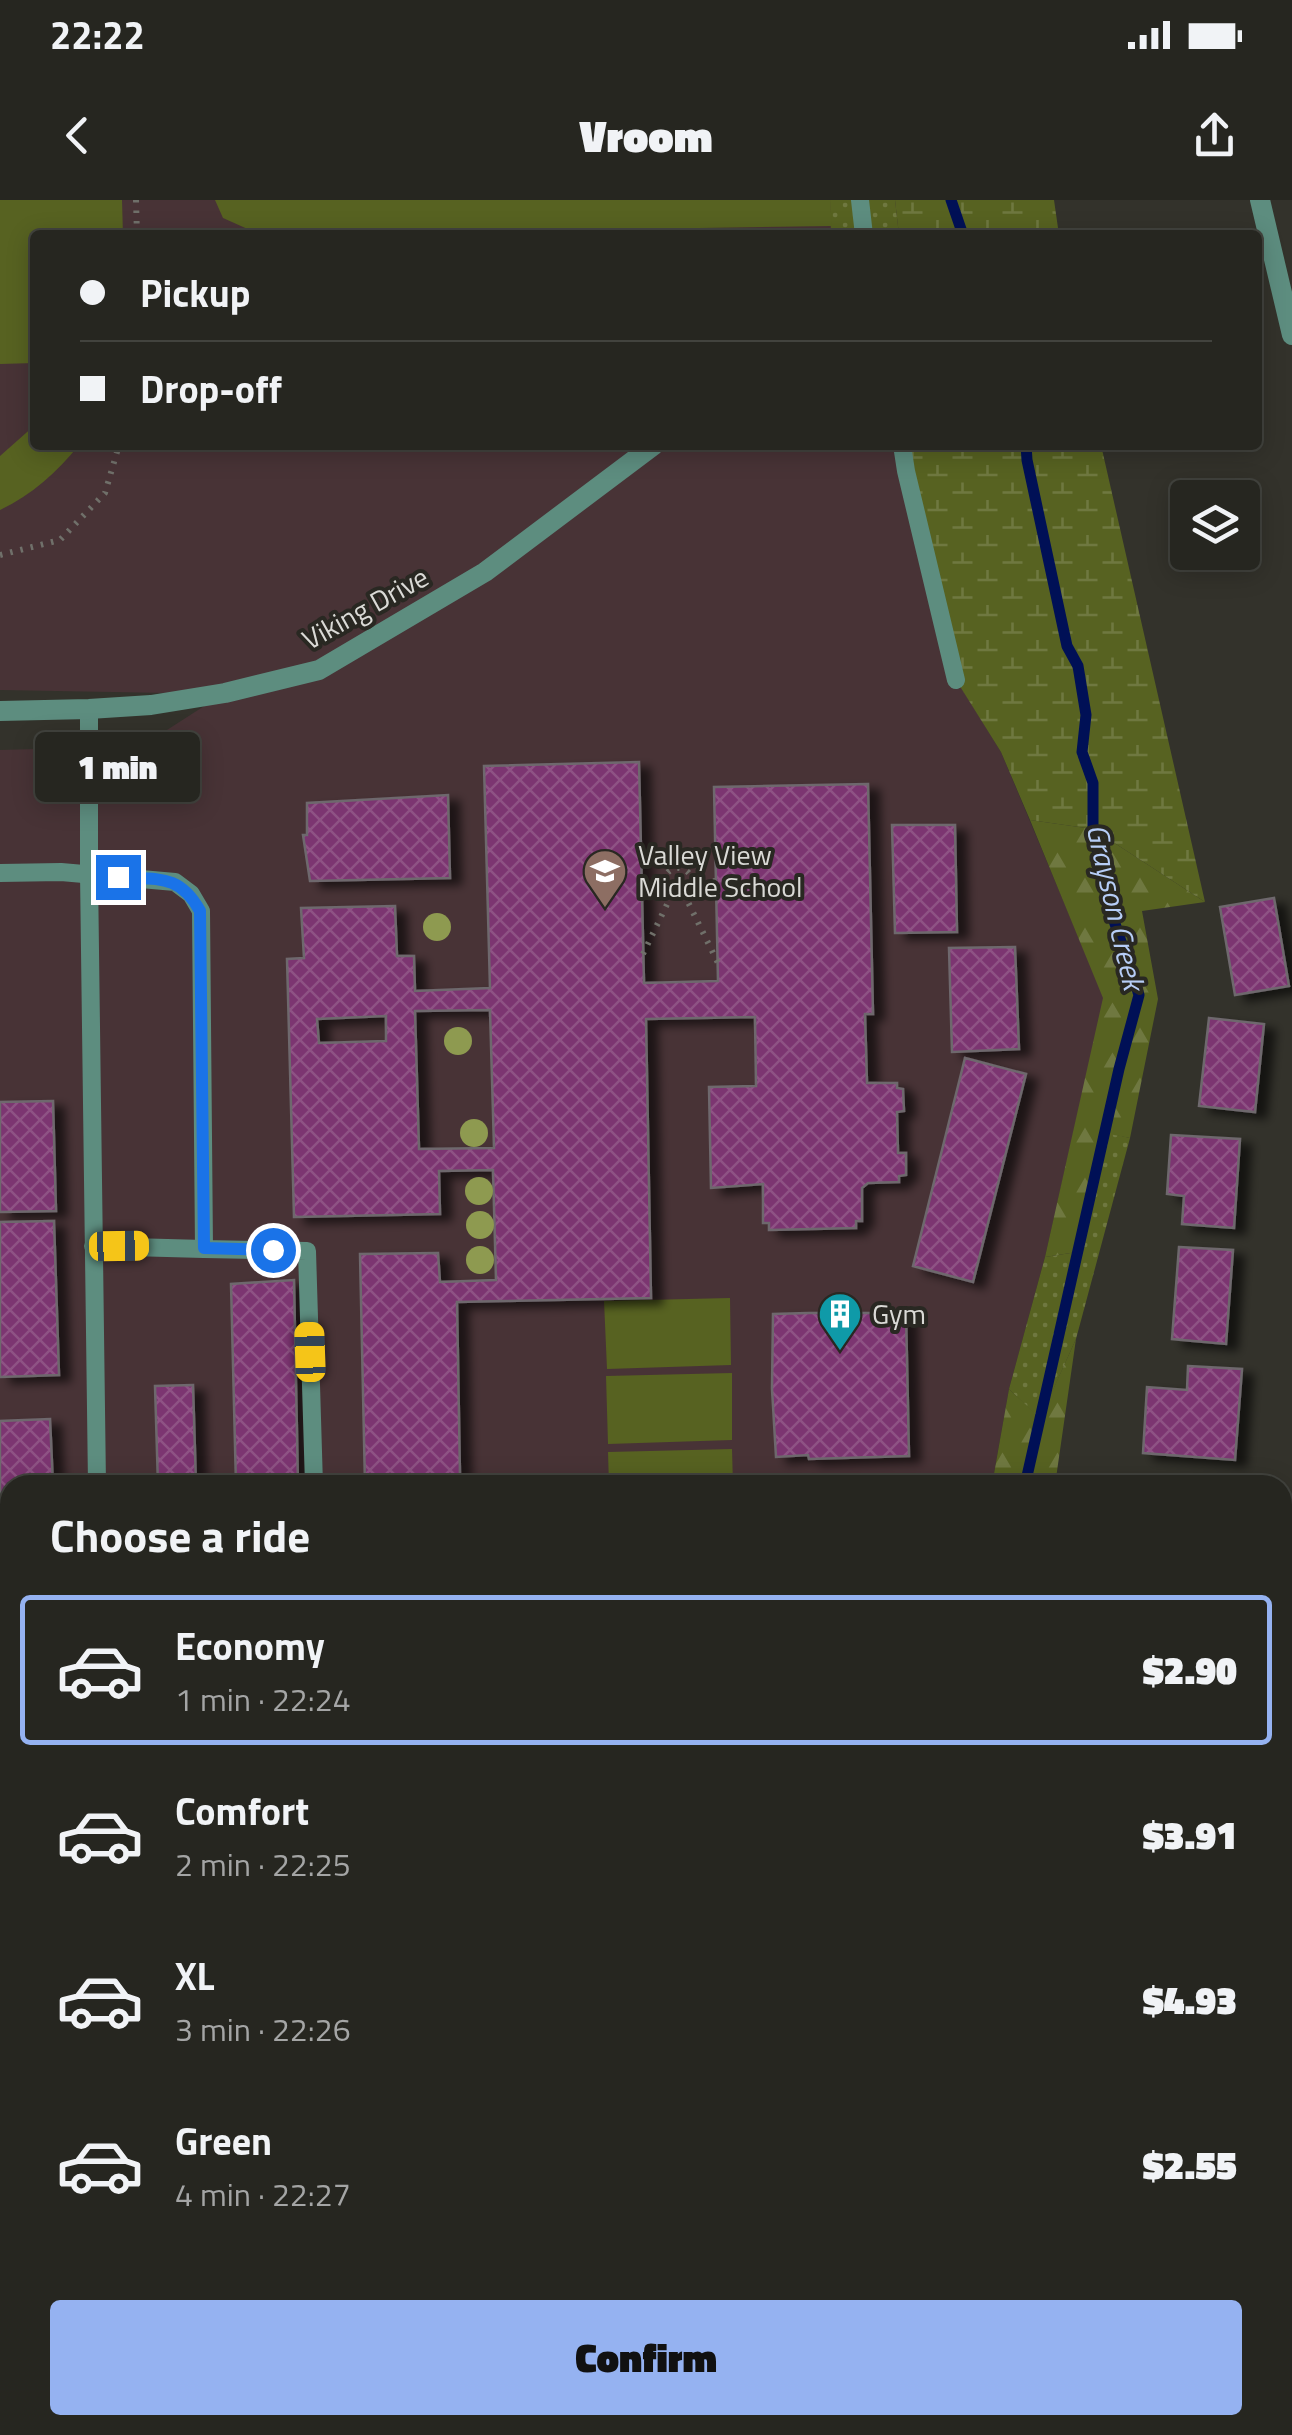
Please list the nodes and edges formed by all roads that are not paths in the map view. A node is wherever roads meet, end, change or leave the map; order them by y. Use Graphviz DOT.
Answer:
graph roads {
  1 [pos="860,200"];
  2 [pos="1260,200"];
  3 [pos="863,230"];
  4 [pos="1292,240"];
  5 [pos="1264,245"];
  6 [pos="1292,334"];
  7 [pos="647,450"];
  8 [pos="903,450"];
  9 [pos="956,680"];
  10 [pos="88,710"];
  11 [pos="0,711"];
  12 [pos="0,873"];
  13 [pos="88,874"];
  14 [pos="93,1246"];
  15 [pos="204,1248"];
  16 [pos="97,1475"];
  17 [pos="314,1475"];
  1 -- 3 [label="lane"];
  2 -- 5 [label="street"];
  4 -- 5 [label="street"];
  5 -- 6 [label="street"];
  7 -- 10 [label="street, Viking Drive"];
  8 -- 9 [label="lane"];
  10 -- 11 [label="street, Viking Drive"];
  10 -- 13 [label="lane"];
  12 -- 13 [label="lane"];
  13 -- 14 [label="lane"];
  13 -- 15 [label="lane"];
  14 -- 15 [label="lane"];
  14 -- 16 [label="lane"];
  15 -- 17 [label="lane"];
}
